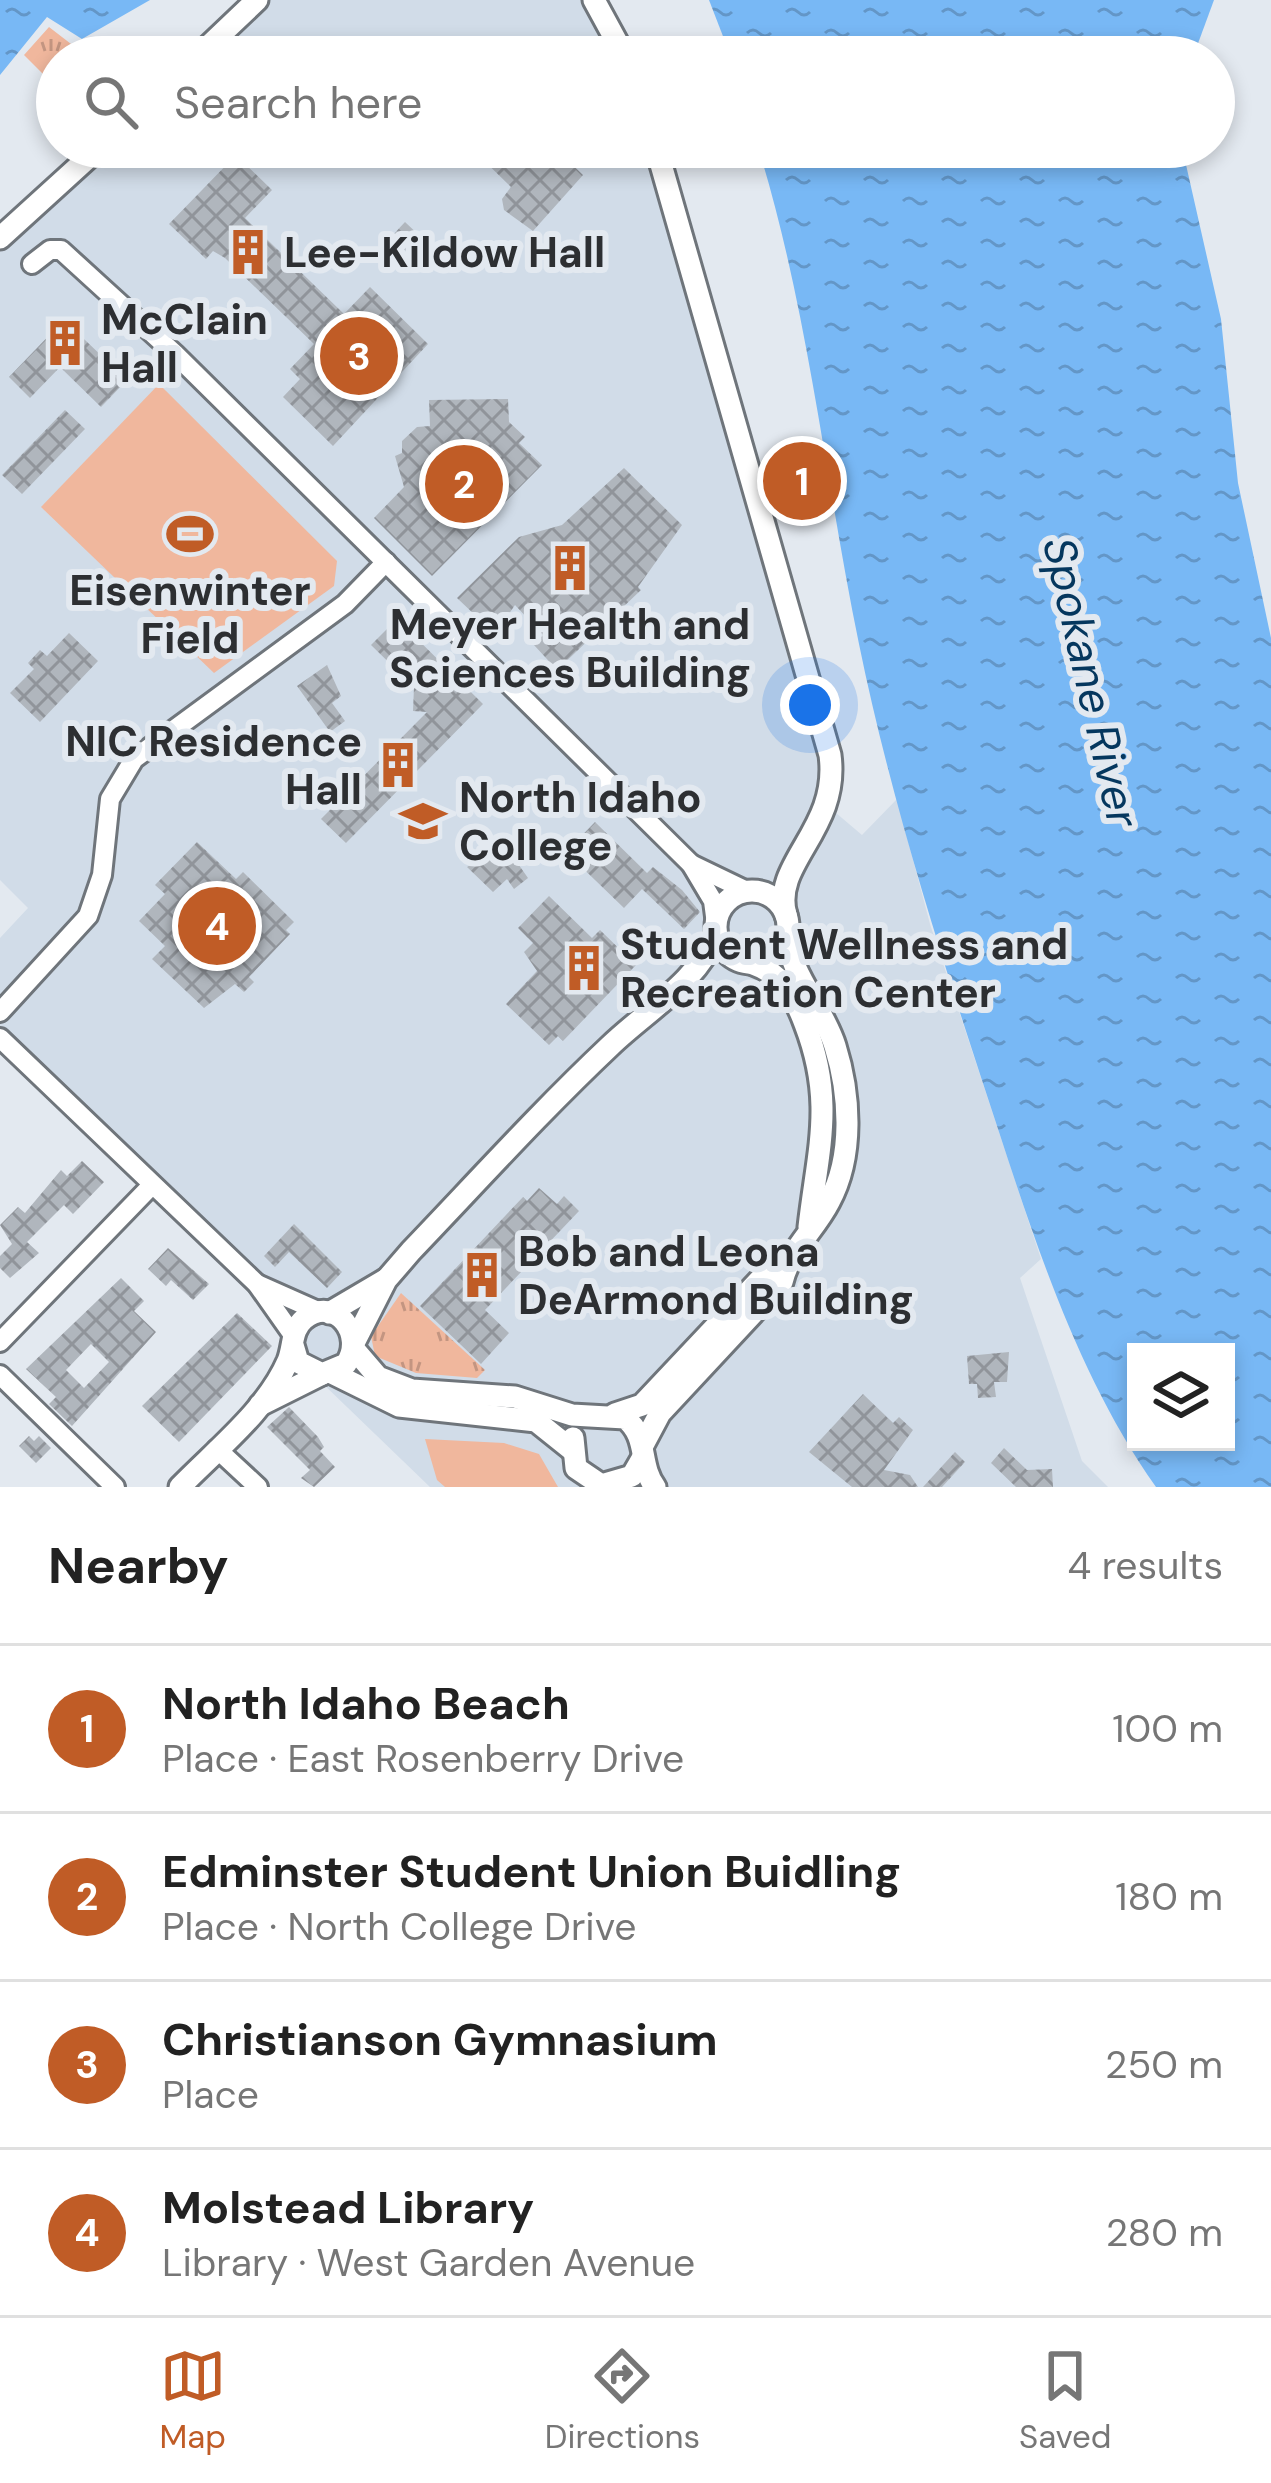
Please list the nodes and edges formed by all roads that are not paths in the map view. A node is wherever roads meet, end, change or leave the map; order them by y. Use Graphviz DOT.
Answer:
graph roads {
  1 [pos="257,0"];
  2 [pos="594,0"];
  3 [pos="219,36"];
  4 [pos="614,36"];
  5 [pos="77,168"];
  6 [pos="662,168"];
  7 [pos="0,238"];
  8 [pos="32,264"];
  9 [pos="386,562"];
  10 [pos="691,864"];
  11 [pos="747,891"];
  12 [pos="787,925"];
  13 [pos="716,929"];
  14 [pos="746,963"];
  15 [pos="664,1000"];
  16 [pos="0,1012"];
  17 [pos="0,1038"];
  18 [pos="152,1185"];
  19 [pos="809,1227"];
  20 [pos="787,1262"];
  21 [pos="386,1280"];
  22 [pos="257,1284"];
  23 [pos="324,1312"];
  24 [pos="293,1340"];
  25 [pos="0,1342"];
  26 [pos="354,1345"];
  27 [pos="327,1374"];
  28 [pos="0,1375"];
  29 [pos="260,1405"];
  30 [pos="604,1415"];
  31 [pos="571,1448"];
  32 [pos="218,1449"];
  33 [pos="643,1451"];
  34 [pos="614,1486"];
  35 [pos="115,1487"];
  36 [pos="180,1487"];
  37 [pos="258,1487"];
  38 [pos="655,1487"];
  1 -- 3 [label="street"];
  2 -- 4 [label="street"];
  5 -- 7 [label="street"];
  6 -- 12 [label="street"];
  8 -- 9 [label="street"];
  9 -- 10 [label="street"];
  9 -- 16 [label="street"];
  10 -- 11 [label="street"];
  10 -- 13 [label="street"];
  11 -- 12 [label="street"];
  11 -- 13 [label="street"];
  12 -- 14 [label="street"];
  12 -- 19 [label="street"];
  13 -- 14 [label="street"];
  13 -- 15 [label="street"];
  14 -- 15 [label="street"];
  14 -- 19 [label="street"];
  15 -- 21 [label="street"];
  17 -- 18 [label="street"];
  18 -- 22 [label="street"];
  18 -- 25 [label="street"];
  19 -- 20 [label="street"];
  20 -- 30 [label="street"];
  20 -- 33 [label="street"];
  21 -- 23 [label="street"];
  21 -- 26 [label="street"];
  22 -- 23 [label="street"];
  22 -- 24 [label="street"];
  23 -- 24 [label="street"];
  23 -- 26 [label="street"];
  24 -- 27 [label="street"];
  24 -- 29 [label="street"];
  26 -- 27 [label="street"];
  26 -- 30 [label="street"];
  27 -- 29 [label="street"];
  27 -- 31 [label="street"];
  28 -- 35 [label="street"];
  29 -- 32 [label="street"];
  30 -- 31 [label="street"];
  30 -- 33 [label="street"];
  31 -- 34 [label="street"];
  32 -- 36 [label="street"];
  32 -- 37 [label="street"];
  33 -- 34 [label="street"];
  33 -- 38 [label="street"];
}
